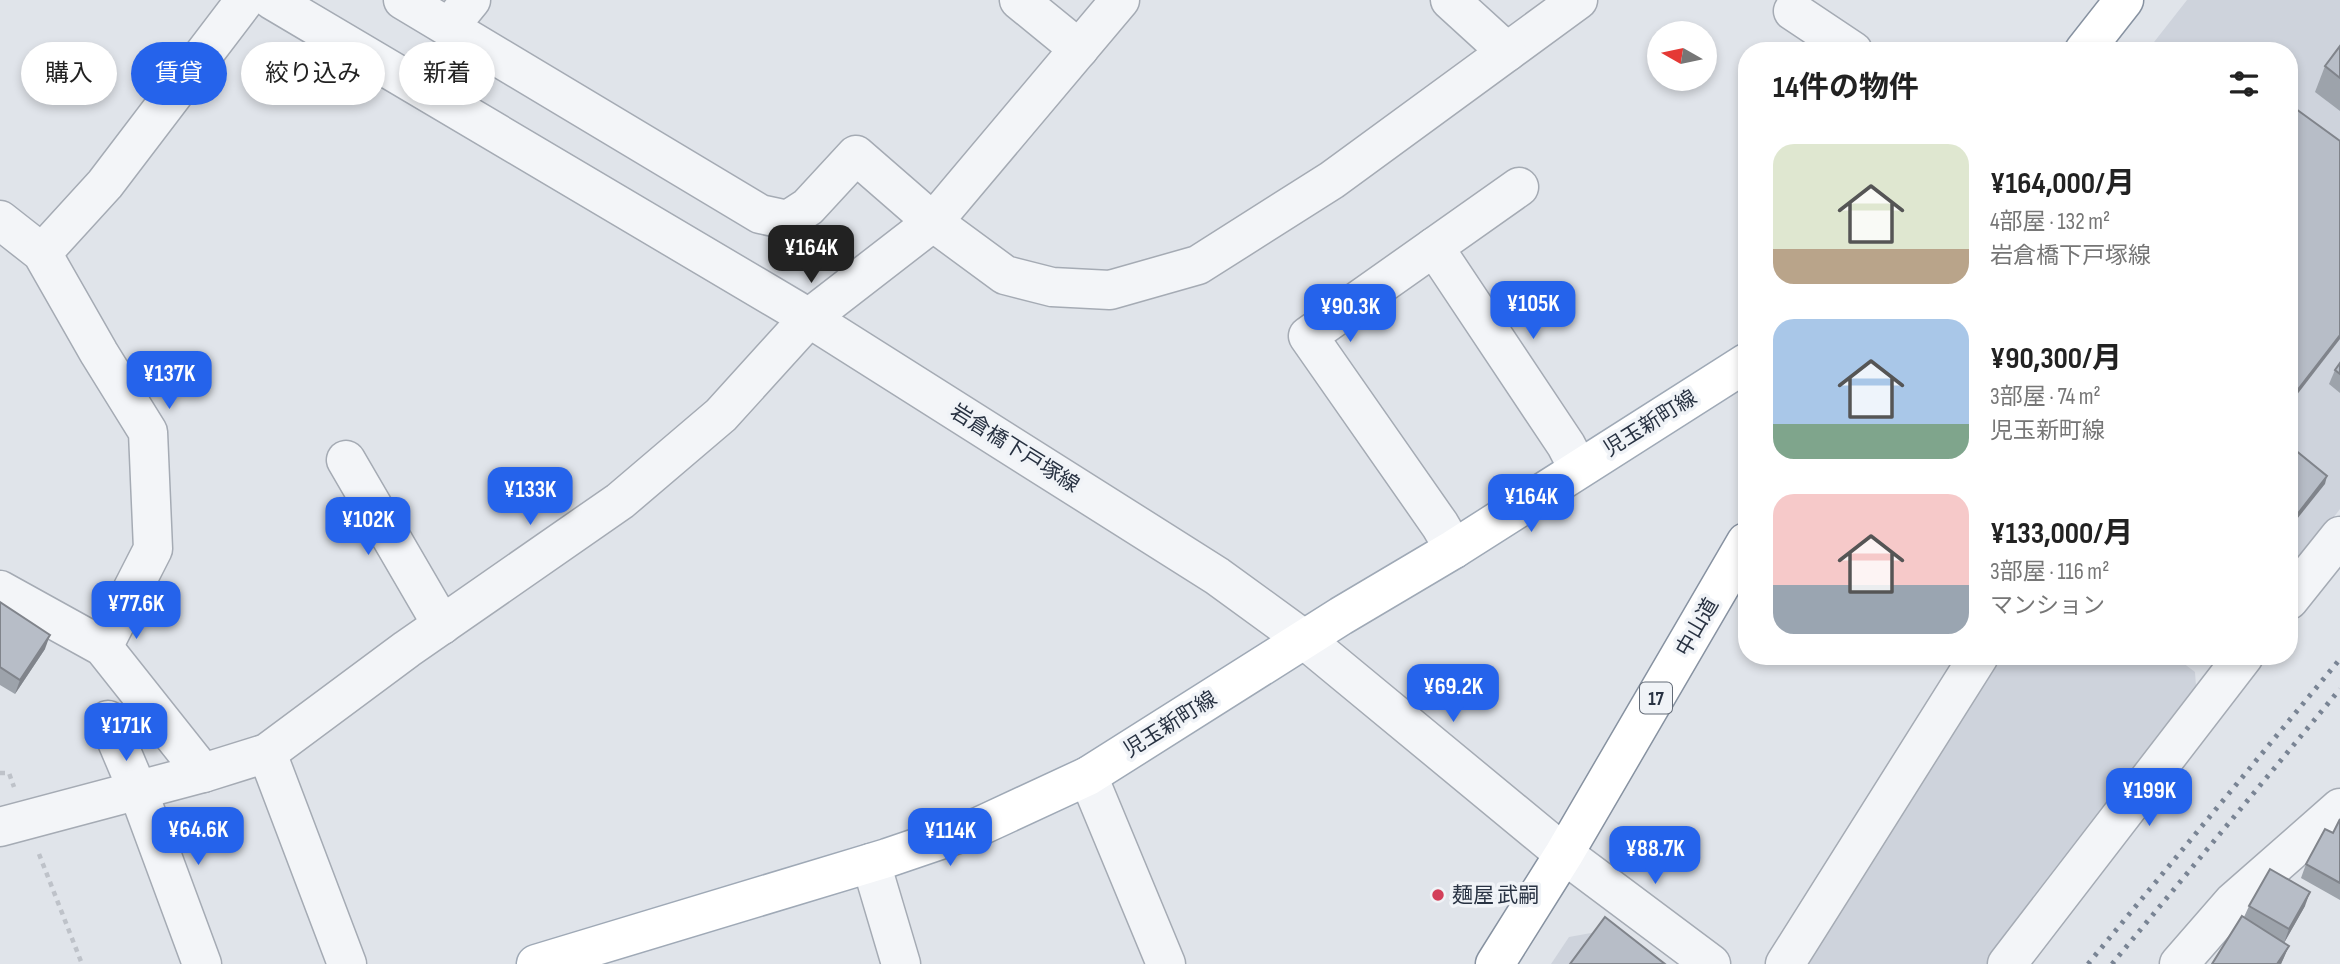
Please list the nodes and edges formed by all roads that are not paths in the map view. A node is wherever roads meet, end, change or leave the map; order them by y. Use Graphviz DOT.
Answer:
graph roads {
  1 [pos="246,0"];
  2 [pos="272,0"];
  3 [pos="403,0"];
  4 [pos="1018,0"];
  5 [pos="1120,0"];
  6 [pos="1450,0"];
  7 [pos="1578,0"];
  8 [pos="2124,0"];
  9 [pos="1793,11"];
  10 [pos="460,14"];
  11 [pos="1840,42"];
  12 [pos="2091,42"];
  13 [pos="1079,49"];
  14 [pos="1507,52"];
  15 [pos="1519,187"];
  16 [pos="0,220"];
  17 [pos="933,222"];
  18 [pos="1434,247"];
  19 [pos="43,253"];
  20 [pos="809,318"];
  21 [pos="1736,370"];
  22 [pos="346,460"];
  23 [pos="1578,468"];
  24 [pos="2340,536"];
  25 [pos="1454,549"];
  26 [pos="1738,556"];
  27 [pos="2298,589"];
  28 [pos="0,590"];
  29 [pos="442,625"];
  30 [pos="1305,640"];
  31 [pos="103,647"];
  32 [pos="1973,665"];
  33 [pos="2228,665"];
  34 [pos="108,720"];
  35 [pos="267,753"];
  36 [pos="203,773"];
  37 [pos="1088,776"];
  38 [pos="138,791"];
  39 [pos="2340,808"];
  40 [pos="13,824"];
  41 [pos="1564,854"];
  42 [pos="871,863"];
  43 [pos="202,964"];
  44 [pos="347,964"];
  45 [pos="536,964"];
  46 [pos="901,964"];
  47 [pos="1166,964"];
  48 [pos="1495,964"];
  49 [pos="1711,964"];
  50 [pos="1785,964"];
  51 [pos="2007,964"];
  52 [pos="2179,964"];
  1 -- 19 [label="street"];
  2 -- 20 [label="street, 岩倉橋下戸塚線"];
  3 -- 10 [label="street"];
  4 -- 13 [label="street"];
  5 -- 13 [label="street"];
  6 -- 14 [label="street"];
  7 -- 14 [label="street"];
  8 -- 12 [label="main road"];
  9 -- 11 [label="street"];
  10 -- 17 [label="street"];
  13 -- 17 [label="street"];
  14 -- 17 [label="street"];
  15 -- 18 [label="street"];
  16 -- 19 [label="street"];
  17 -- 20 [label="street"];
  18 -- 23 [label="street"];
  18 -- 25 [label="street"];
  19 -- 31 [label="street"];
  20 -- 29 [label="street"];
  20 -- 30 [label="street, 岩倉橋下戸塚線"];
  21 -- 23 [label="main road, 児玉新町線"];
  22 -- 29 [label="street"];
  23 -- 25 [label="main road, 児玉新町線"];
  24 -- 27 [label="street"];
  25 -- 30 [label="main road, 児玉新町線"];
  26 -- 41 [label="main road, 中山道 / 17"];
  28 -- 31 [label="street"];
  29 -- 35 [label="street"];
  30 -- 37 [label="main road, 児玉新町線"];
  30 -- 41 [label="street, 岩倉橋下戸塚線"];
  31 -- 36 [label="street"];
  32 -- 50 [label="street"];
  33 -- 51 [label="street"];
  34 -- 38 [label="street"];
  35 -- 36 [label="street"];
  35 -- 44 [label="street"];
  36 -- 38 [label="street"];
  37 -- 42 [label="main road, 児玉新町線"];
  37 -- 47 [label="street"];
  38 -- 40 [label="street"];
  38 -- 43 [label="street"];
  39 -- 52 [label="street"];
  41 -- 48 [label="main road, 中山道 / 17"];
  41 -- 49 [label="street, 岩倉橋下戸塚線"];
  42 -- 45 [label="main road, 児玉新町線"];
  42 -- 46 [label="street"];
}
